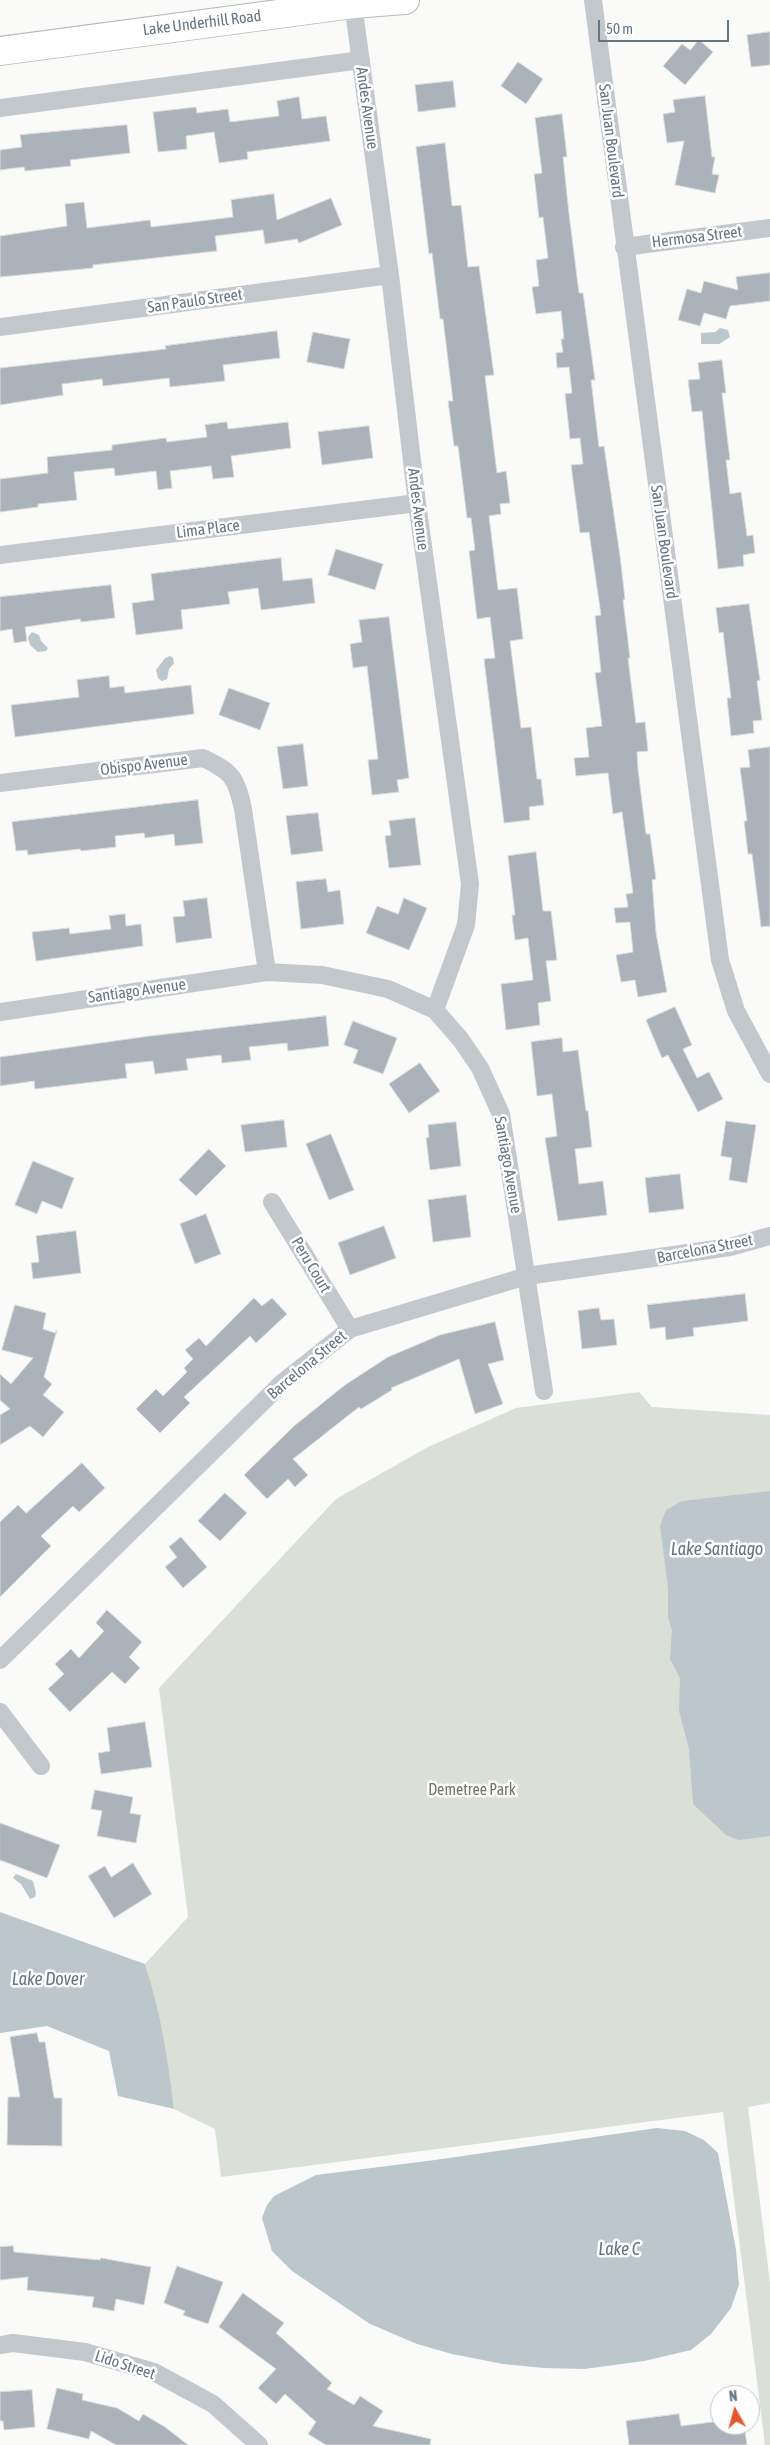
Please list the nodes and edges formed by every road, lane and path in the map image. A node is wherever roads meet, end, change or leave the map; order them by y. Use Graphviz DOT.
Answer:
graph roads {
  1 [pos="405,0"];
  2 [pos="593,0"];
  3 [pos="352,4"];
  4 [pos="0,51"];
  5 [pos="361,60"];
  6 [pos="0,108"];
  7 [pos="770,228"];
  8 [pos="624,247"];
  9 [pos="390,275"];
  10 [pos="0,328"];
  11 [pos="417,503"];
  12 [pos="0,555"];
  13 [pos="0,783"];
  14 [pos="267,972"];
  15 [pos="435,1010"];
  16 [pos="0,1012"];
  17 [pos="770,1074"];
  18 [pos="272,1202"];
  19 [pos="770,1236"];
  20 [pos="527,1276"];
  21 [pos="350,1329"];
  22 [pos="544,1391"];
  23 [pos="0,1660"];
  24 [pos="0,1712"];
  25 [pos="41,1766"];
  26 [pos="0,2344"];
  27 [pos="259,2445"];
  1 -- 3 [label="main road, Lake Underhill Road"];
  2 -- 8 [label="street, San Juan Boulevard"];
  3 -- 4 [label="main road, Lake Underhill Road"];
  3 -- 5 [label="street, Andes Avenue"];
  5 -- 6 [label="street"];
  5 -- 9 [label="street, Andes Avenue"];
  7 -- 8 [label="street, Hermosa Street"];
  8 -- 17 [label="street, San Juan Boulevard"];
  9 -- 10 [label="street, San Paulo Street"];
  9 -- 11 [label="street, Andes Avenue"];
  11 -- 12 [label="street, Lima Place"];
  11 -- 15 [label="street, Andes Avenue"];
  13 -- 14 [label="street, Obispo Avenue"];
  14 -- 15 [label="street, Santiago Avenue"];
  14 -- 16 [label="street, Santiago Avenue"];
  15 -- 20 [label="street, Santiago Avenue"];
  18 -- 21 [label="street, Peru Court"];
  19 -- 20 [label="street, Barcelona Street"];
  20 -- 21 [label="street, Barcelona Street"];
  20 -- 22 [label="street, Santiago Avenue"];
  21 -- 23 [label="street, Barcelona Street"];
  24 -- 25 [label="street"];
  26 -- 27 [label="street, Lido Street"];
}
